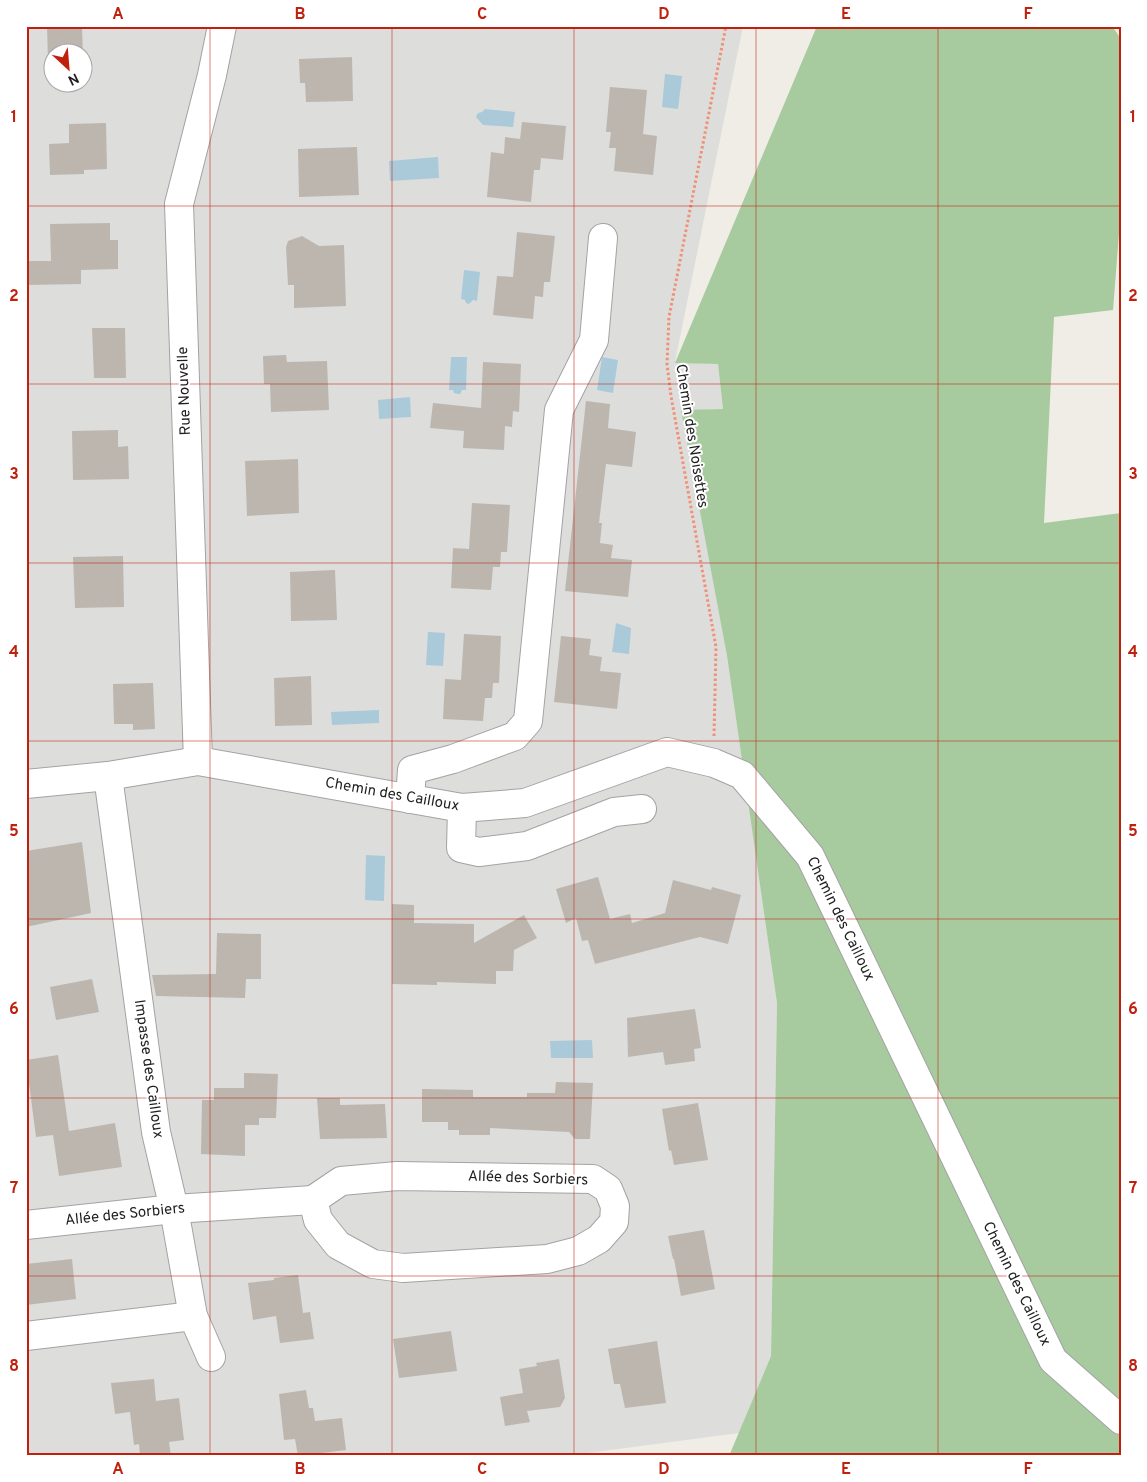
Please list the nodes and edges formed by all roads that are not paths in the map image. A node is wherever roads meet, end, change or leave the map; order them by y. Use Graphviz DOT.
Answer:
graph roads {
  1 [pos="222,26"];
  2 [pos="603,238"];
  3 [pos="198,761"];
  4 [pos="108,776"];
  5 [pos="26,784"];
  6 [pos="410,799"];
  7 [pos="462,808"];
  8 [pos="642,808"];
  9 [pos="313,1200"];
  10 [pos="174,1209"];
  11 [pos="26,1226"];
  12 [pos="193,1316"];
  13 [pos="26,1336"];
  14 [pos="211,1356"];
  15 [pos="1121,1420"];
  1 -- 3 [label="street, Rue Nouvelle"];
  2 -- 6 [label="street"];
  3 -- 4 [label="street, Chemin des Cailloux"];
  3 -- 6 [label="street, Chemin des Cailloux"];
  4 -- 5 [label="street, Chemin des Cailloux"];
  4 -- 10 [label="street, Impasse des Cailloux"];
  6 -- 7 [label="street, Chemin des Cailloux"];
  7 -- 8 [label="street"];
  7 -- 15 [label="street, Chemin des Cailloux"];
  9 -- 9 [label="street, Allée des Sorbiers"];
  9 -- 10 [label="street, Allée des Sorbiers"];
  10 -- 11 [label="street, Allée des Sorbiers"];
  10 -- 12 [label="street, Impasse des Cailloux"];
  12 -- 13 [label="street"];
  12 -- 14 [label="street, Impasse des Cailloux"];
}
